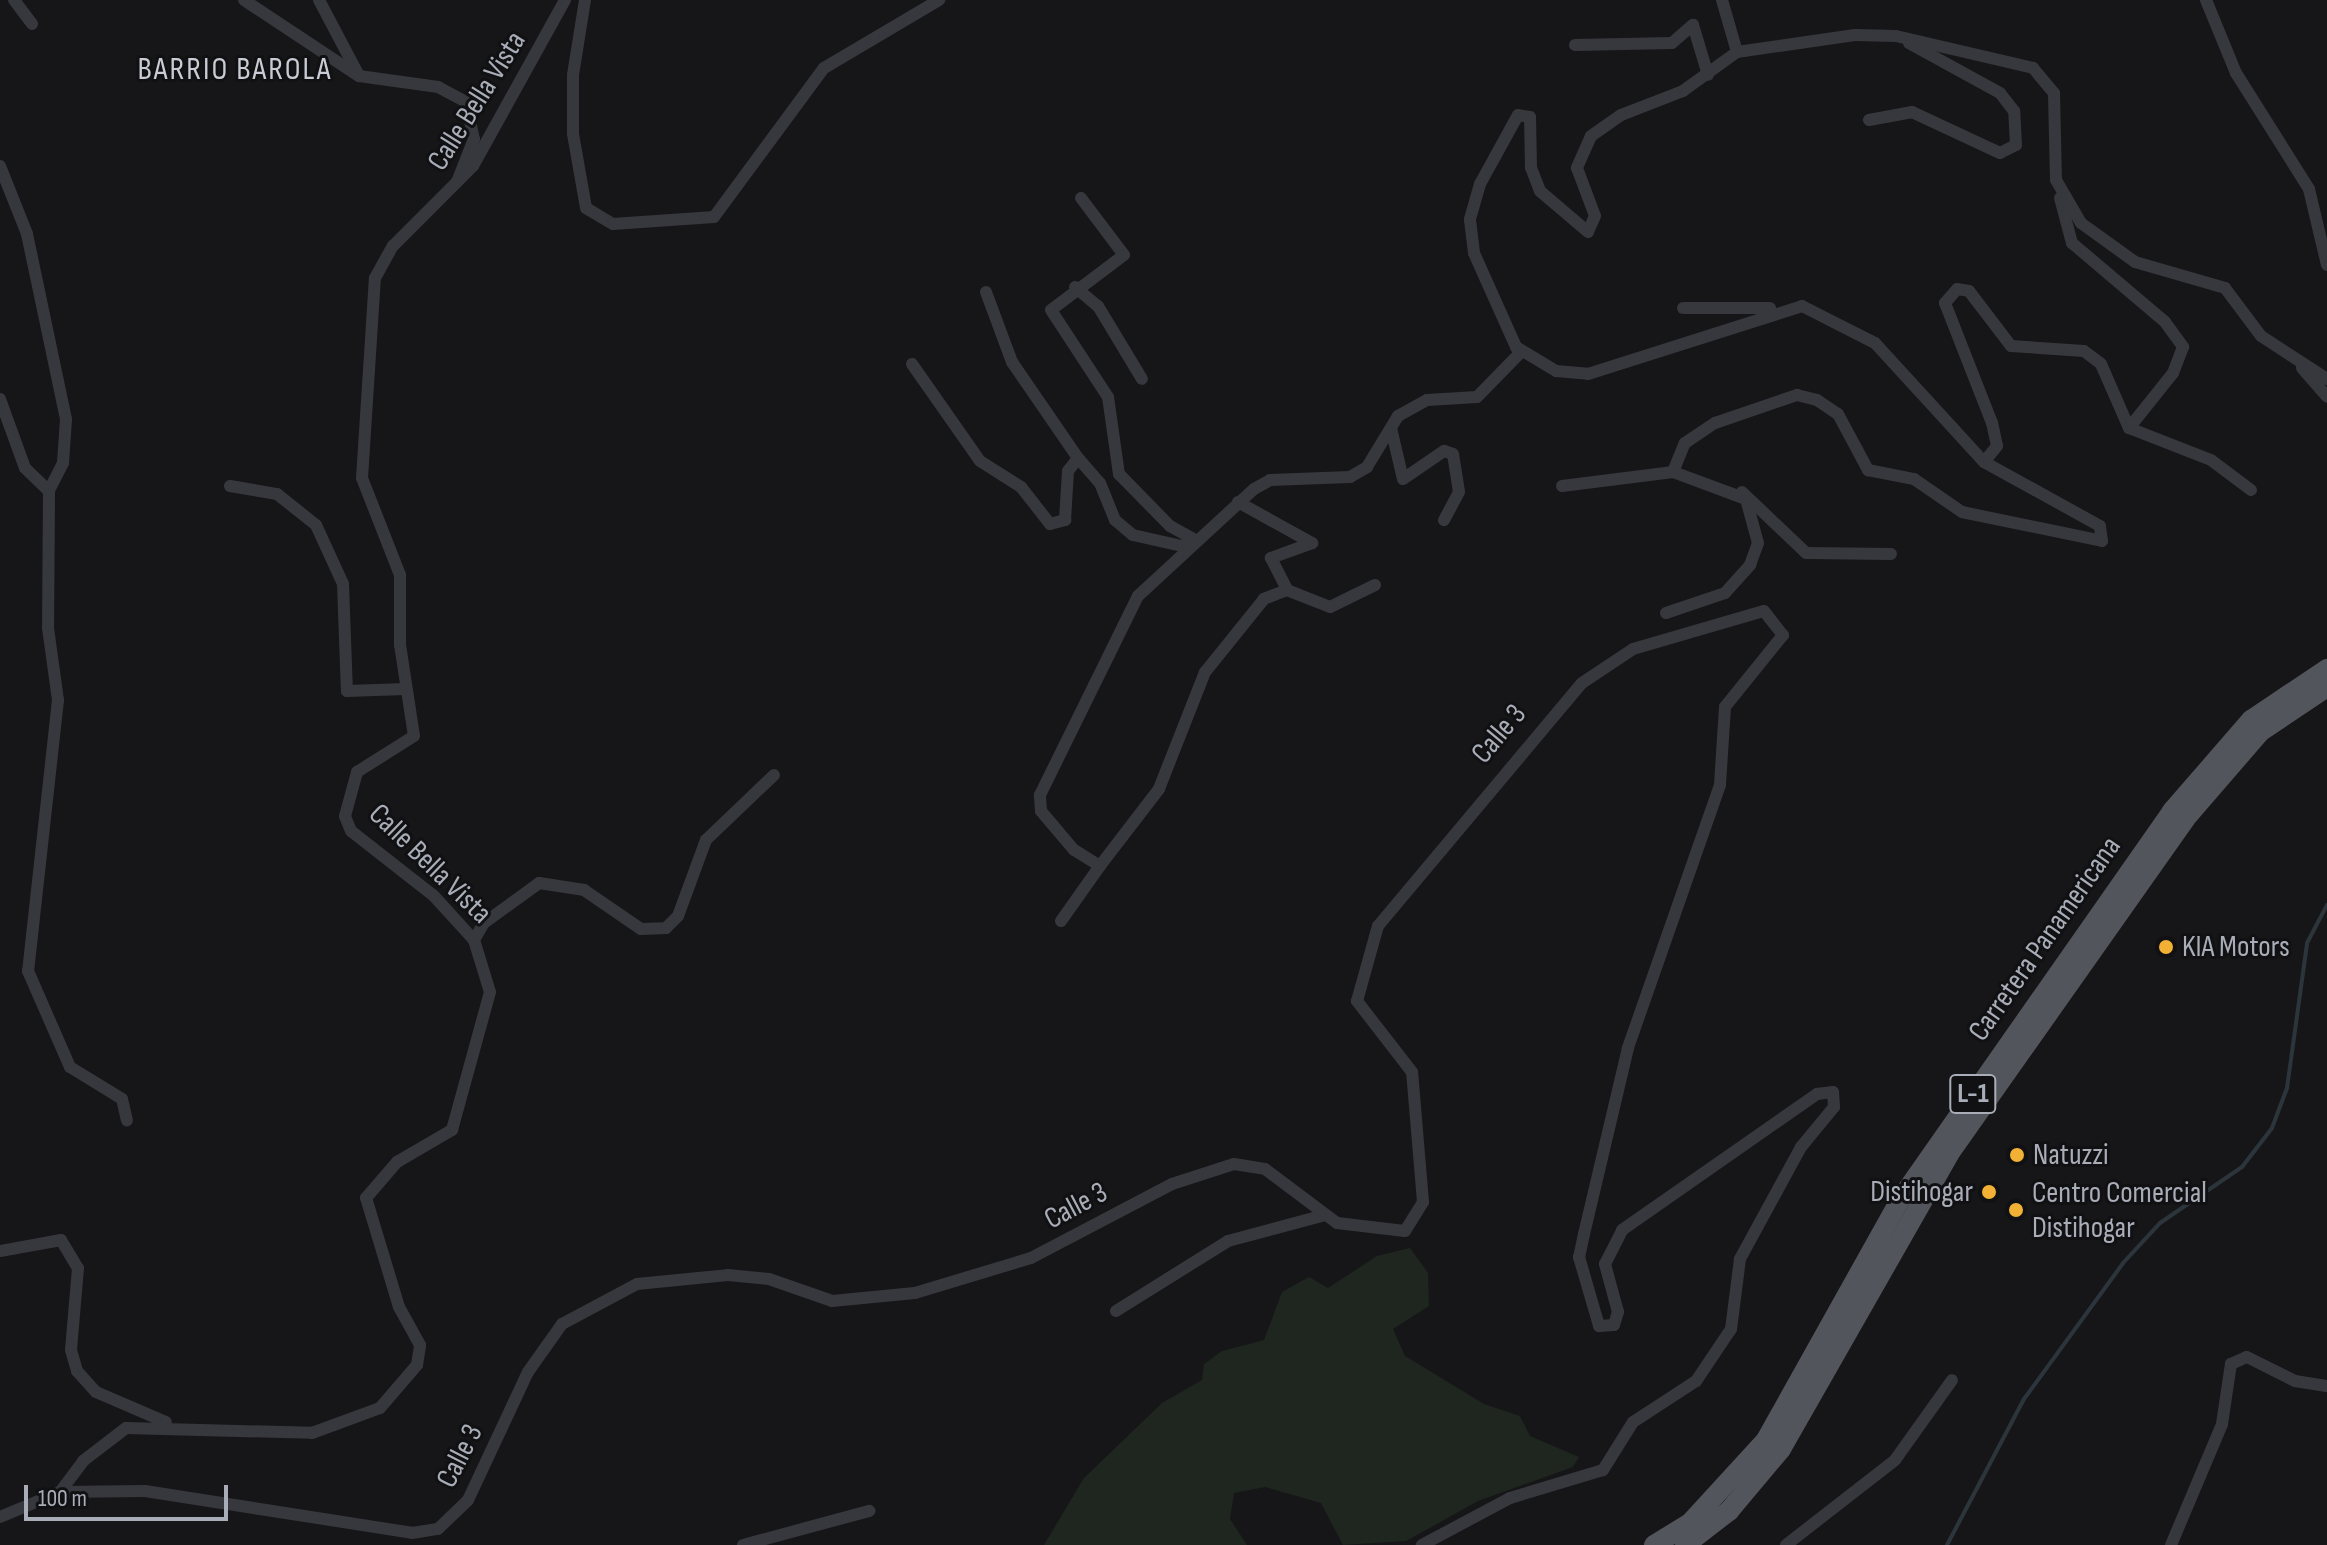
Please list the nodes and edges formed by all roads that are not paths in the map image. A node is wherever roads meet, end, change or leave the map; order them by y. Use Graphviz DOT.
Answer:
graph roads {
  1 [pos="14,0"];
  2 [pos="244,0"];
  3 [pos="319,0"];
  4 [pos="565,0"];
  5 [pos="585,0"];
  6 [pos="939,0"];
  7 [pos="1722,0"];
  8 [pos="2210,3"];
  9 [pos="32,24"];
  10 [pos="1896,36"];
  11 [pos="1575,45"];
  12 [pos="1737,52"];
  13 [pos="1708,75"];
  14 [pos="359,76"];
  15 [pos="1869,120"];
  16 [pos="0,166"];
  17 [pos="455,188"];
  18 [pos="2060,194"];
  19 [pos="1081,198"];
  20 [pos="2327,265"];
  21 [pos="1075,287"];
  22 [pos="986,292"];
  23 [pos="1683,308"];
  24 [pos="1777,308"];
  25 [pos="1522,351"];
  26 [pos="2294,360"];
  27 [pos="912,364"];
  28 [pos="1142,379"];
  29 [pos="2327,379"];
  30 [pos="2327,397"];
  31 [pos="0,399"];
  32 [pos="1391,428"];
  33 [pos="2129,428"];
  34 [pos="1078,458"];
  35 [pos="1984,462"];
  36 [pos="1673,472"];
  37 [pos="230,486"];
  38 [pos="1562,486"];
  39 [pos="1736,490"];
  40 [pos="2251,490"];
  41 [pos="49,491"];
  42 [pos="1238,502"];
  43 [pos="1444,520"];
  44 [pos="1195,540"];
  45 [pos="1891,554"];
  46 [pos="1375,585"];
  47 [pos="1287,590"];
  48 [pos="1666,613"];
  49 [pos="2327,669"];
  50 [pos="405,689"];
  51 [pos="2322,690"];
  52 [pos="774,775"];
  53 [pos="1100,866"];
  54 [pos="1061,921"];
  55 [pos="474,940"];
  56 [pos="127,1120"];
  57 [pos="1325,1215"];
  58 [pos="0,1251"];
  59 [pos="1116,1311"];
  60 [pos="1952,1380"];
  61 [pos="2327,1386"];
  62 [pos="182,1428"];
  63 [pos="64,1487"];
  64 [pos="869,1511"];
  65 [pos="0,1517"];
  66 [pos="743,1545"];
  67 [pos="1422,1545"];
  68 [pos="1654,1545"];
  69 [pos="1685,1545"];
  70 [pos="1786,1545"];
  71 [pos="2171,1545"];
  1 -- 9 [label="street"];
  2 -- 14 [label="street"];
  3 -- 14 [label="street"];
  4 -- 17 [label="street, Calle Bella Vista"];
  5 -- 6 [label="street"];
  7 -- 12 [label="street"];
  8 -- 20 [label="street"];
  10 -- 12 [label="street"];
  10 -- 15 [label="street"];
  10 -- 18 [label="street"];
  11 -- 13 [label="street"];
  12 -- 13 [label="street"];
  13 -- 25 [label="street"];
  14 -- 17 [label="street"];
  16 -- 41 [label="street"];
  17 -- 50 [label="street, Calle Bella Vista"];
  18 -- 26 [label="street"];
  18 -- 33 [label="street"];
  19 -- 21 [label="street"];
  21 -- 28 [label="street"];
  21 -- 44 [label="street"];
  22 -- 34 [label="street"];
  23 -- 24 [label="street"];
  24 -- 25 [label="street"];
  24 -- 35 [label="street"];
  25 -- 32 [label="street"];
  26 -- 29 [label="street"];
  26 -- 30 [label="street"];
  27 -- 34 [label="street"];
  31 -- 41 [label="street"];
  32 -- 42 [label="street"];
  32 -- 43 [label="street"];
  33 -- 35 [label="street"];
  33 -- 40 [label="street"];
  34 -- 44 [label="street"];
  35 -- 36 [label="street"];
  36 -- 38 [label="street"];
  36 -- 39 [label="street"];
  37 -- 50 [label="street"];
  39 -- 45 [label="street"];
  39 -- 48 [label="street"];
  41 -- 56 [label="street"];
  42 -- 44 [label="street"];
  42 -- 47 [label="street"];
  44 -- 53 [label="street"];
  46 -- 47 [label="street"];
  47 -- 53 [label="street"];
  49 -- 68 [label="main road, Carretera Panamericana / L-1"];
  50 -- 55 [label="street, Calle Bella Vista"];
  51 -- 69 [label="main road, Carretera Panamericana / L-1"];
  52 -- 55 [label="street"];
  53 -- 54 [label="street"];
  55 -- 62 [label="street, Calle Bella Vista"];
  57 -- 59 [label="street"];
  57 -- 63 [label="street, Calle 3"];
  57 -- 67 [label="street, Calle 3"];
  58 -- 62 [label="street"];
  60 -- 70 [label="street"];
  61 -- 71 [label="street"];
  62 -- 63 [label="street, Calle Bella Vista"];
  63 -- 65 [label="street"];
  64 -- 66 [label="street"];
}
